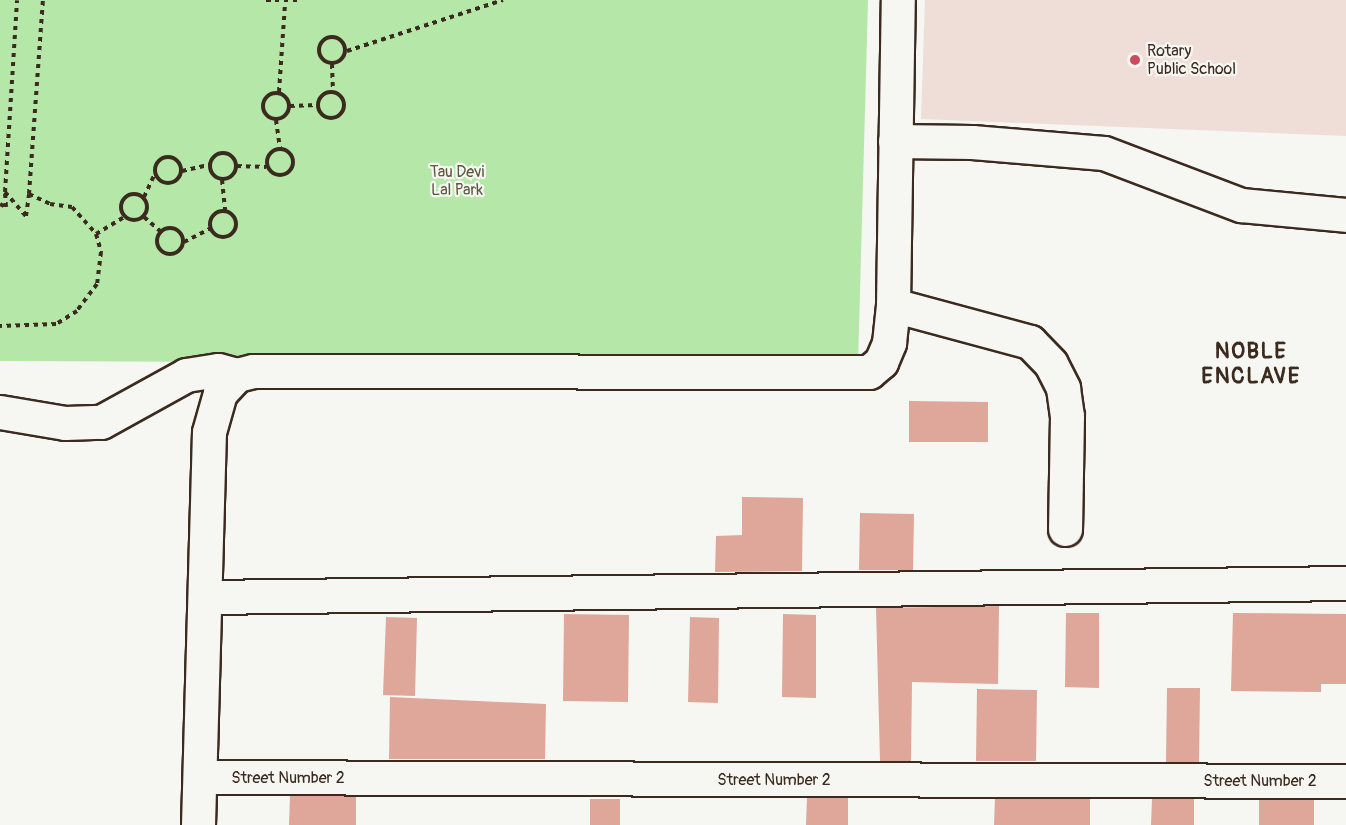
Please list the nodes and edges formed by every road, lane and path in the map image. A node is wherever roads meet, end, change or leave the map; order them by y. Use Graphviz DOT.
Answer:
graph roads {
  1 [pos="17,0"];
  2 [pos="43,0"];
  3 [pos="266,0"];
  4 [pos="298,0"];
  5 [pos="503,0"];
  6 [pos="898,0"];
  7 [pos="285,3"];
  8 [pos="347,51"];
  9 [pos="332,64"];
  10 [pos="333,91"];
  11 [pos="279,92"];
  12 [pos="317,105"];
  13 [pos="290,106"];
  14 [pos="276,120"];
  15 [pos="895,141"];
  16 [pos="280,148"];
  17 [pos="209,165"];
  18 [pos="237,166"];
  19 [pos="266,167"];
  20 [pos="182,171"];
  21 [pos="155,175"];
  22 [pos="222,180"];
  23 [pos="5,192"];
  24 [pos="29,194"];
  25 [pos="144,197"];
  26 [pos="0,204"];
  27 [pos="225,210"];
  28 [pos="1346,215"];
  29 [pos="124,217"];
  30 [pos="144,217"];
  31 [pos="210,229"];
  32 [pos="160,231"];
  33 [pos="96,234"];
  34 [pos="184,242"];
  35 [pos="893,305"];
  36 [pos="0,326"];
  37 [pos="237,375"];
  38 [pos="0,412"];
  39 [pos="1065,529"];
  40 [pos="1346,583"];
  41 [pos="205,597"];
  42 [pos="201,777"];
  43 [pos="1346,781"];
  44 [pos="198,825"];
  1 -- 23 [label="path"];
  2 -- 24 [label="path"];
  3 -- 7 [label="path"];
  4 -- 7 [label="path"];
  5 -- 8 [label="path"];
  6 -- 15 [label="street"];
  7 -- 11 [label="path"];
  8 -- 9 [label="path"];
  8 -- 9 [label="path"];
  9 -- 10 [label="path"];
  10 -- 12 [label="path"];
  10 -- 12 [label="path"];
  11 -- 13 [label="path"];
  11 -- 14 [label="path"];
  12 -- 13 [label="path"];
  13 -- 14 [label="path"];
  14 -- 16 [label="path"];
  15 -- 28 [label="street"];
  15 -- 35 [label="street"];
  16 -- 19 [label="path"];
  16 -- 19 [label="path"];
  17 -- 18 [label="path"];
  17 -- 20 [label="path"];
  17 -- 22 [label="path"];
  18 -- 19 [label="path"];
  18 -- 22 [label="path"];
  20 -- 21 [label="path"];
  20 -- 21 [label="path"];
  21 -- 25 [label="path"];
  22 -- 27 [label="path"];
  23 -- 24 [label="path"];
  23 -- 26 [label="path"];
  24 -- 33 [label="path"];
  25 -- 29 [label="path"];
  25 -- 30 [label="path"];
  27 -- 31 [label="path"];
  27 -- 31 [label="path"];
  29 -- 30 [label="path"];
  29 -- 33 [label="path"];
  30 -- 32 [label="path"];
  31 -- 34 [label="path"];
  32 -- 34 [label="path"];
  32 -- 34 [label="path"];
  33 -- 36 [label="path"];
  35 -- 37 [label="street"];
  35 -- 39 [label="street"];
  37 -- 38 [label="street"];
  37 -- 41 [label="street"];
  40 -- 41 [label="street"];
  41 -- 42 [label="street"];
  42 -- 43 [label="street, Street Number 2"];
  42 -- 44 [label="street"];
}
